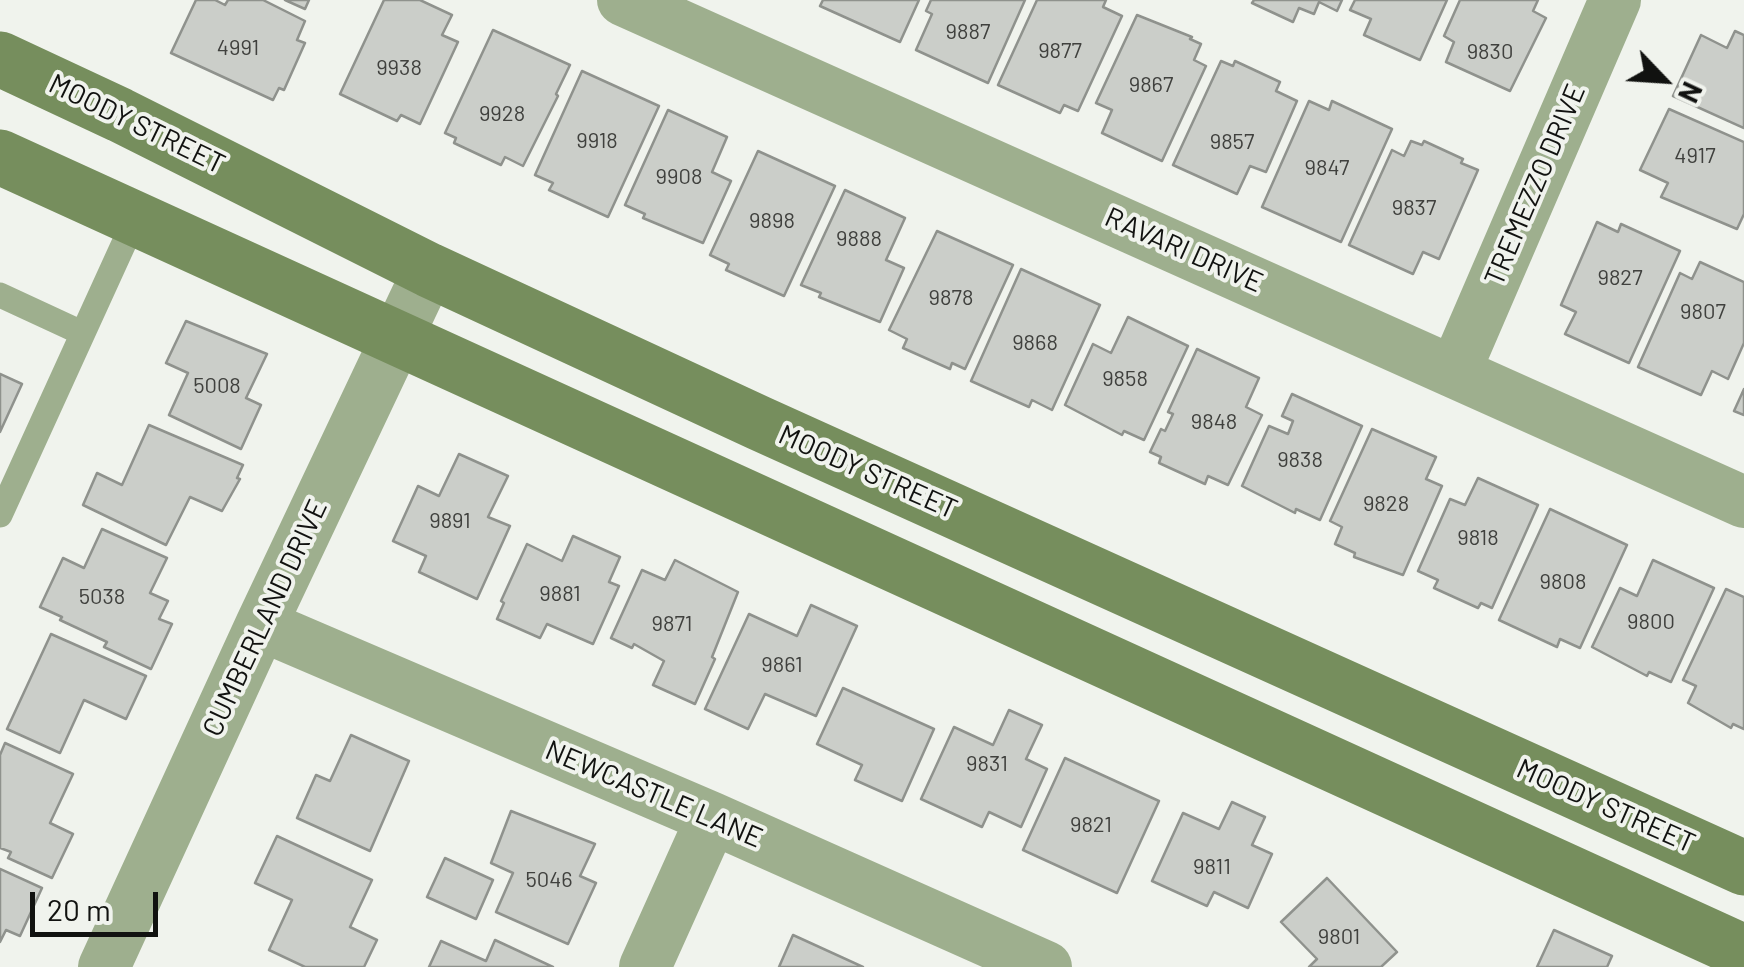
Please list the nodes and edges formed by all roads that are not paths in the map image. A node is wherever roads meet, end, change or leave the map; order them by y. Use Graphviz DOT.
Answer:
graph roads {
  1 [pos="623,0"];
  2 [pos="1616,0"];
  3 [pos="0,59"];
  4 [pos="0,157"];
  5 [pos="136,219"];
  6 [pos="429,270"];
  7 [pos="0,296"];
  8 [pos="82,333"];
  9 [pos="398,339"];
  10 [pos="1455,371"];
  11 [pos="1744,502"];
  12 [pos="0,515"];
  13 [pos="260,624"];
  14 [pos="712,818"];
  15 [pos="1744,868"];
  16 [pos="1738,950"];
  17 [pos="104,967"];
  18 [pos="645,967"];
  19 [pos="1046,967"];
  1 -- 10 [label="street, RAVARI DRIVE"];
  2 -- 10 [label="street, TREMEZZO DRIVE"];
  3 -- 6 [label="main road, MOODY STREET"];
  4 -- 5 [label="main road"];
  5 -- 8 [label="lane"];
  5 -- 9 [label="main road"];
  6 -- 9 [label="street, CUMBERLAND DRIVE"];
  6 -- 15 [label="main road, MOODY STREET"];
  7 -- 8 [label="lane"];
  8 -- 12 [label="lane"];
  9 -- 13 [label="street, CUMBERLAND DRIVE"];
  9 -- 16 [label="main road"];
  10 -- 11 [label="street, RAVARI DRIVE"];
  13 -- 14 [label="street, NEWCASTLE LANE"];
  13 -- 17 [label="street, CUMBERLAND DRIVE"];
  14 -- 18 [label="street"];
  14 -- 19 [label="street, NEWCASTLE LANE"];
}
